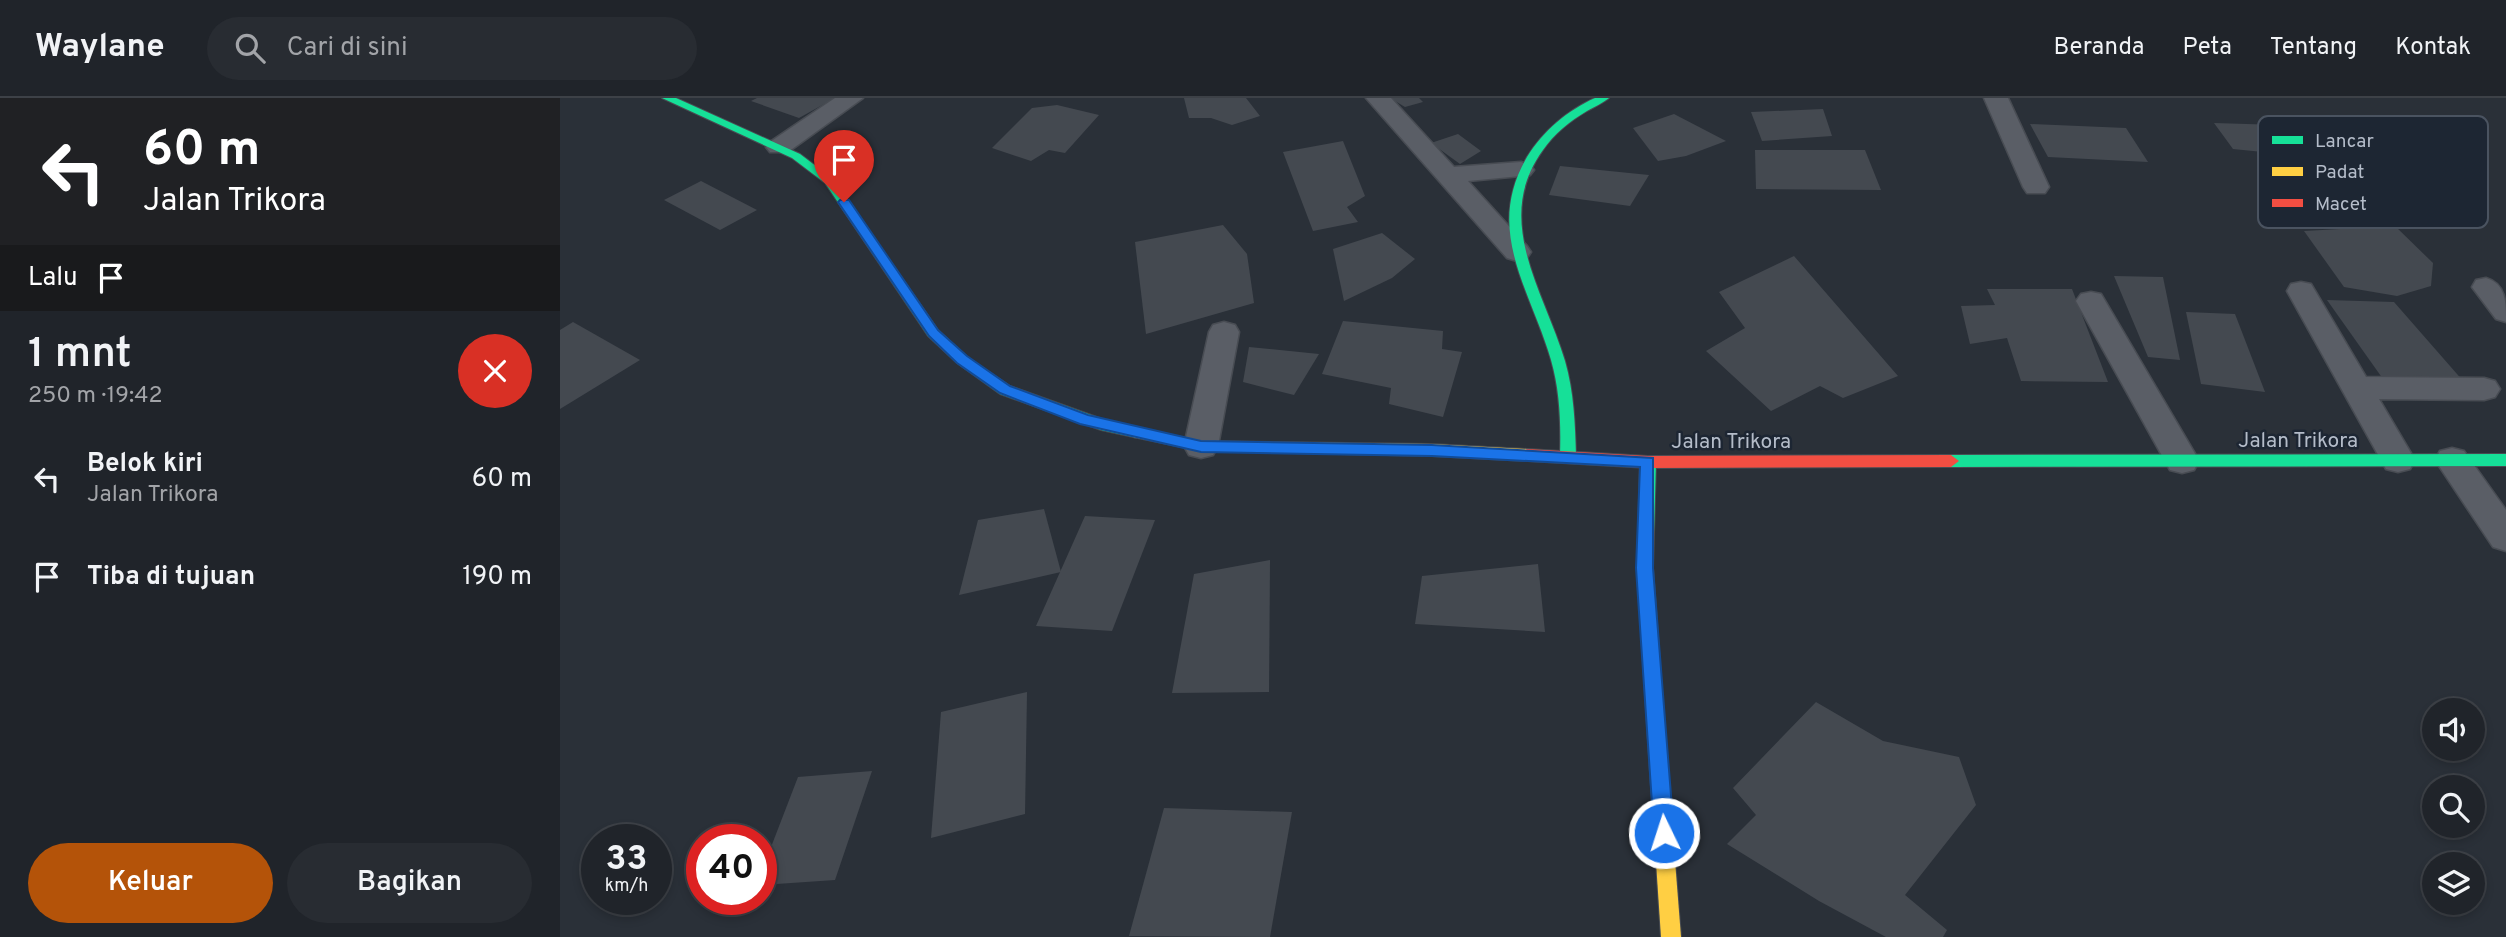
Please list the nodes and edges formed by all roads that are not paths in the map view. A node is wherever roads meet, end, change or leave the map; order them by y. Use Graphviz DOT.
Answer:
graph roads {
  1 [pos="667,98"];
  2 [pos="851,98"];
  3 [pos="1378,98"];
  4 [pos="1604,98"];
  5 [pos="1996,98"];
  6 [pos="779,148"];
  7 [pos="1521,170"];
  8 [pos="1447,175"];
  9 [pos="2036,187"];
  10 [pos="1517,252"];
  11 [pos="2486,287"];
  12 [pos="2301,291"];
  13 [pos="2091,301"];
  14 [pos="2506,312"];
  15 [pos="1224,332"];
  16 [pos="2357,388"];
  17 [pos="2484,389"];
  18 [pos="1201,446"];
  19 [pos="1569,456"];
  20 [pos="2398,460"];
  21 [pos="2452,460"];
  22 [pos="2506,460"];
  23 [pos="2182,461"];
  24 [pos="1647,462"];
  25 [pos="2506,537"];
  26 [pos="1671,937"];
  1 -- 6 [label="street, Jalan Trikora"];
  2 -- 6 [label="street"];
  3 -- 8 [label="street"];
  4 -- 7 [label="street"];
  5 -- 9 [label="street"];
  6 -- 18 [label="street, Jalan Trikora"];
  7 -- 8 [label="street"];
  7 -- 10 [label="street"];
  8 -- 10 [label="street"];
  10 -- 19 [label="street"];
  11 -- 14 [label="street"];
  12 -- 16 [label="street"];
  13 -- 23 [label="street"];
  15 -- 18 [label="street"];
  16 -- 17 [label="street"];
  16 -- 20 [label="street"];
  18 -- 19 [label="street, Jalan Trikora"];
  19 -- 24 [label="street, Jalan Trikora"];
  20 -- 21 [label="street, Jalan Trikora"];
  20 -- 23 [label="street, Jalan Trikora"];
  21 -- 22 [label="street, Jalan Trikora"];
  21 -- 25 [label="street"];
  23 -- 24 [label="street, Jalan Trikora"];
  24 -- 26 [label="street"];
}
